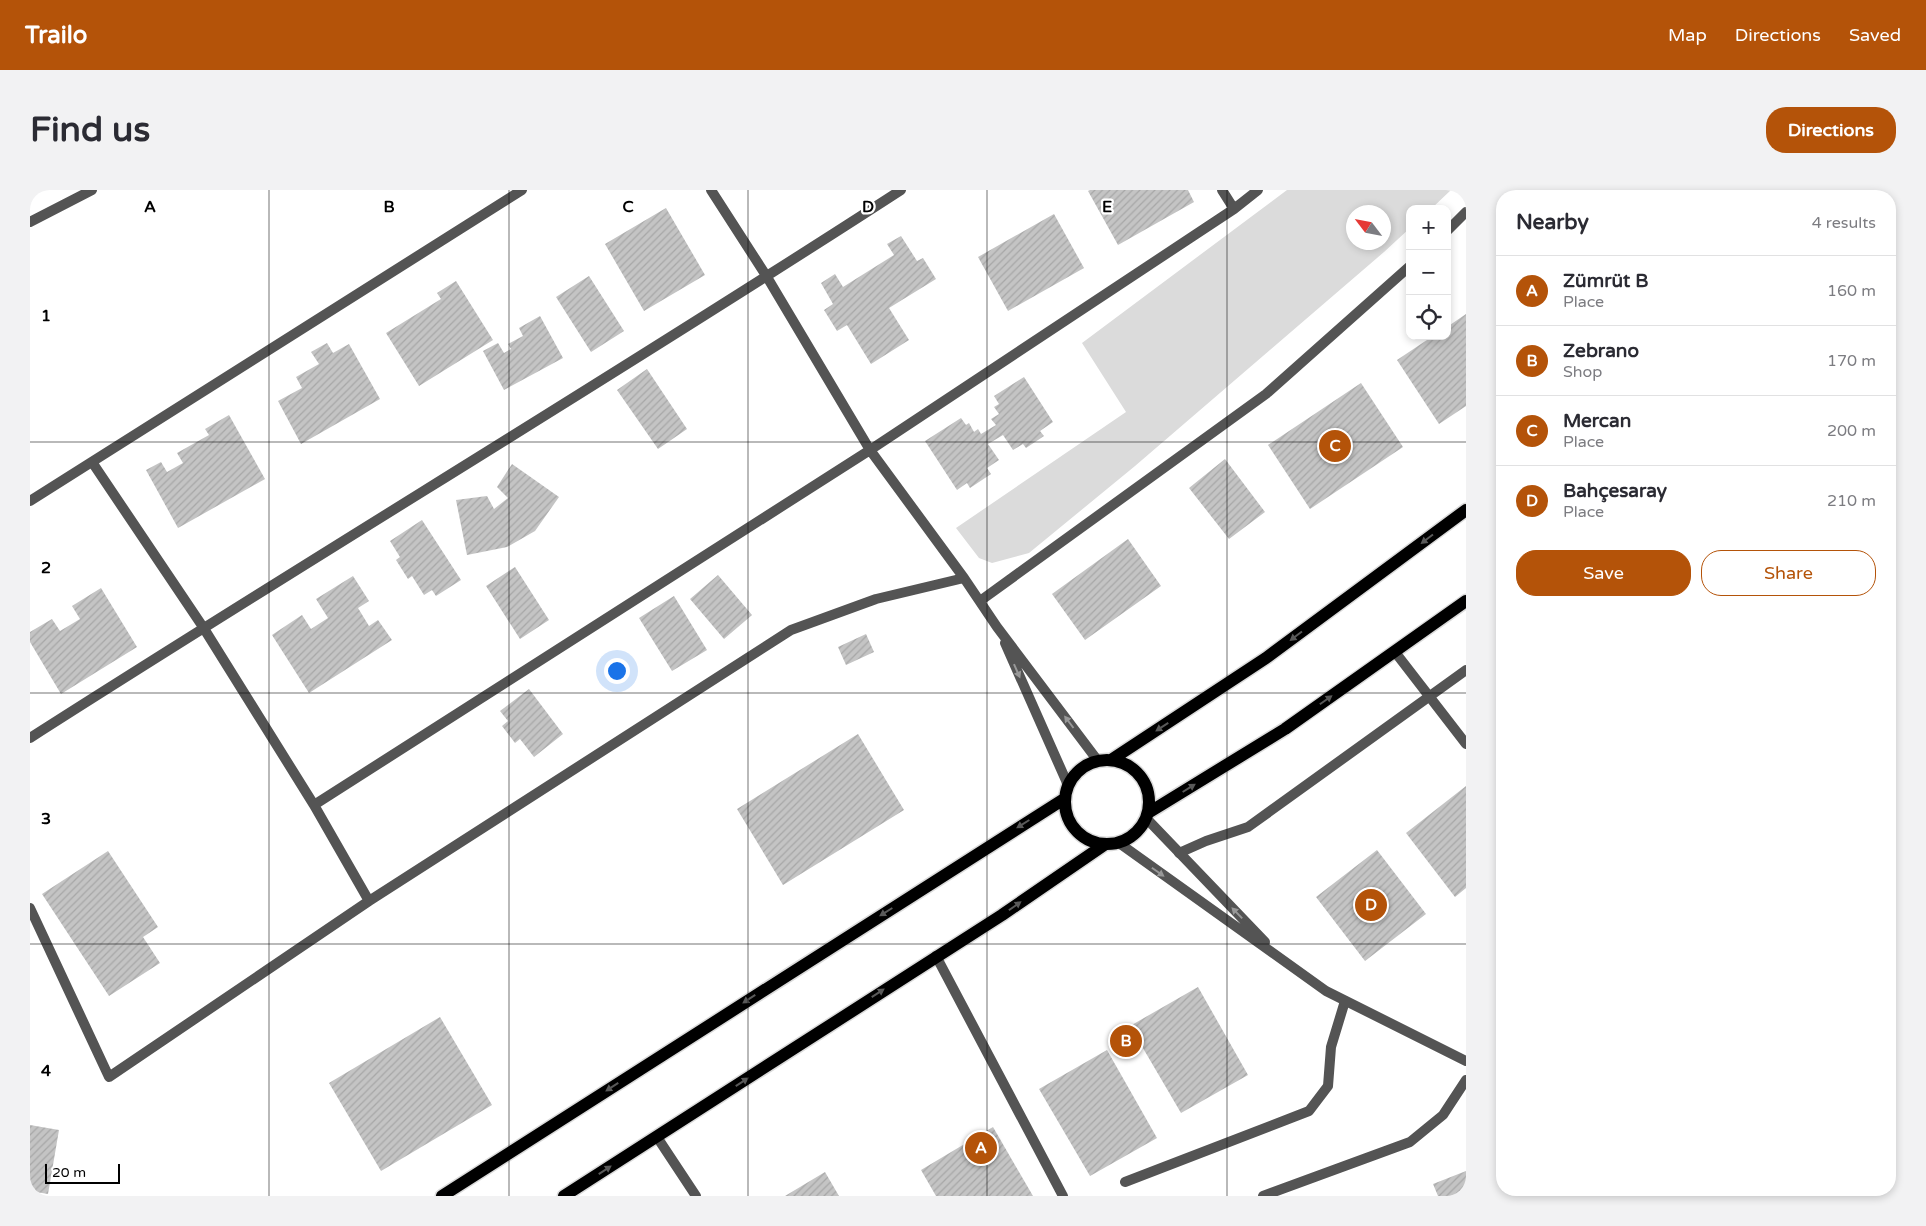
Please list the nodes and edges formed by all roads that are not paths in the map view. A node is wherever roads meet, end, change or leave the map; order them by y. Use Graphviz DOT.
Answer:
graph roads {
  1 [pos="92,190"];
  2 [pos="522,190"];
  3 [pos="712,190"];
  4 [pos="901,190"];
  5 [pos="1222,190"];
  6 [pos="1258,190"];
  7 [pos="1234,209"];
  8 [pos="1466,212"];
  9 [pos="30,222"];
  10 [pos="1451,226"];
  11 [pos="1406,270"];
  12 [pos="767,277"];
  13 [pos="870,450"];
  14 [pos="92,462"];
  15 [pos="30,502"];
  16 [pos="1466,510"];
  17 [pos="964,578"];
  18 [pos="980,601"];
  19 [pos="1466,601"];
  20 [pos="997,626"];
  21 [pos="203,627"];
  22 [pos="1394,652"];
  23 [pos="1466,670"];
  24 [pos="1429,697"];
  25 [pos="30,738"];
  26 [pos="1466,744"];
  27 [pos="1111,760"];
  28 [pos="1098,761"];
  29 [pos="1068,786"];
  30 [pos="1064,798"];
  31 [pos="314,805"];
  32 [pos="1147,816"];
  33 [pos="1119,843"];
  34 [pos="1104,845"];
  35 [pos="1179,853"];
  36 [pos="369,902"];
  37 [pos="30,908"];
  38 [pos="35,931"];
  39 [pos="936,956"];
  40 [pos="1283,960"];
  41 [pos="1345,1001"];
  42 [pos="1466,1061"];
  43 [pos="1466,1080"];
  44 [pos="657,1137"];
  45 [pos="1125,1182"];
  46 [pos="442,1196"];
  47 [pos="564,1196"];
  48 [pos="696,1196"];
  49 [pos="1063,1196"];
  50 [pos="1263,1196"];
  1 -- 9 [label="street"];
  2 -- 14 [label="street"];
  3 -- 12 [label="street"];
  4 -- 12 [label="street"];
  5 -- 7 [label="street"];
  6 -- 7 [label="street"];
  7 -- 13 [label="street"];
  8 -- 10 [label="street"];
  11 -- 18 [label="street"];
  12 -- 13 [label="street"];
  12 -- 21 [label="street"];
  13 -- 17 [label="street"];
  13 -- 31 [label="street"];
  14 -- 15 [label="street"];
  14 -- 21 [label="street"];
  16 -- 27 [label="main road, one-way"];
  17 -- 18 [label="street"];
  17 -- 36 [label="street"];
  18 -- 20 [label="street"];
  19 -- 22 [label="main road"];
  28 -- 20 [label="street, one-way"];
  20 -- 29 [label="street, one-way"];
  21 -- 25 [label="street"];
  21 -- 31 [label="street"];
  22 -- 24 [label="street"];
  32 -- 22 [label="main road, one-way"];
  23 -- 24 [label="street"];
  24 -- 26 [label="street"];
  24 -- 35 [label="street"];
  27 -- 28 [label="main road"];
  27 -- 32 [label="main road"];
  28 -- 29 [label="main road"];
  29 -- 30 [label="main road"];
  30 -- 34 [label="main road"];
  30 -- 46 [label="main road, one-way"];
  31 -- 36 [label="street"];
  32 -- 33 [label="main road"];
  32 -- 35 [label="street"];
  33 -- 34 [label="main road"];
  33 -- 40 [label="street, one-way"];
  39 -- 34 [label="main road, one-way"];
  40 -- 35 [label="street, one-way"];
  36 -- 38 [label="street"];
  37 -- 38 [label="street"];
  44 -- 39 [label="main road, one-way"];
  39 -- 49 [label="street"];
  40 -- 41 [label="street"];
  41 -- 42 [label="street"];
  41 -- 45 [label="street"];
  43 -- 50 [label="street"];
  47 -- 44 [label="main road, one-way"];
  44 -- 48 [label="street"];
}
